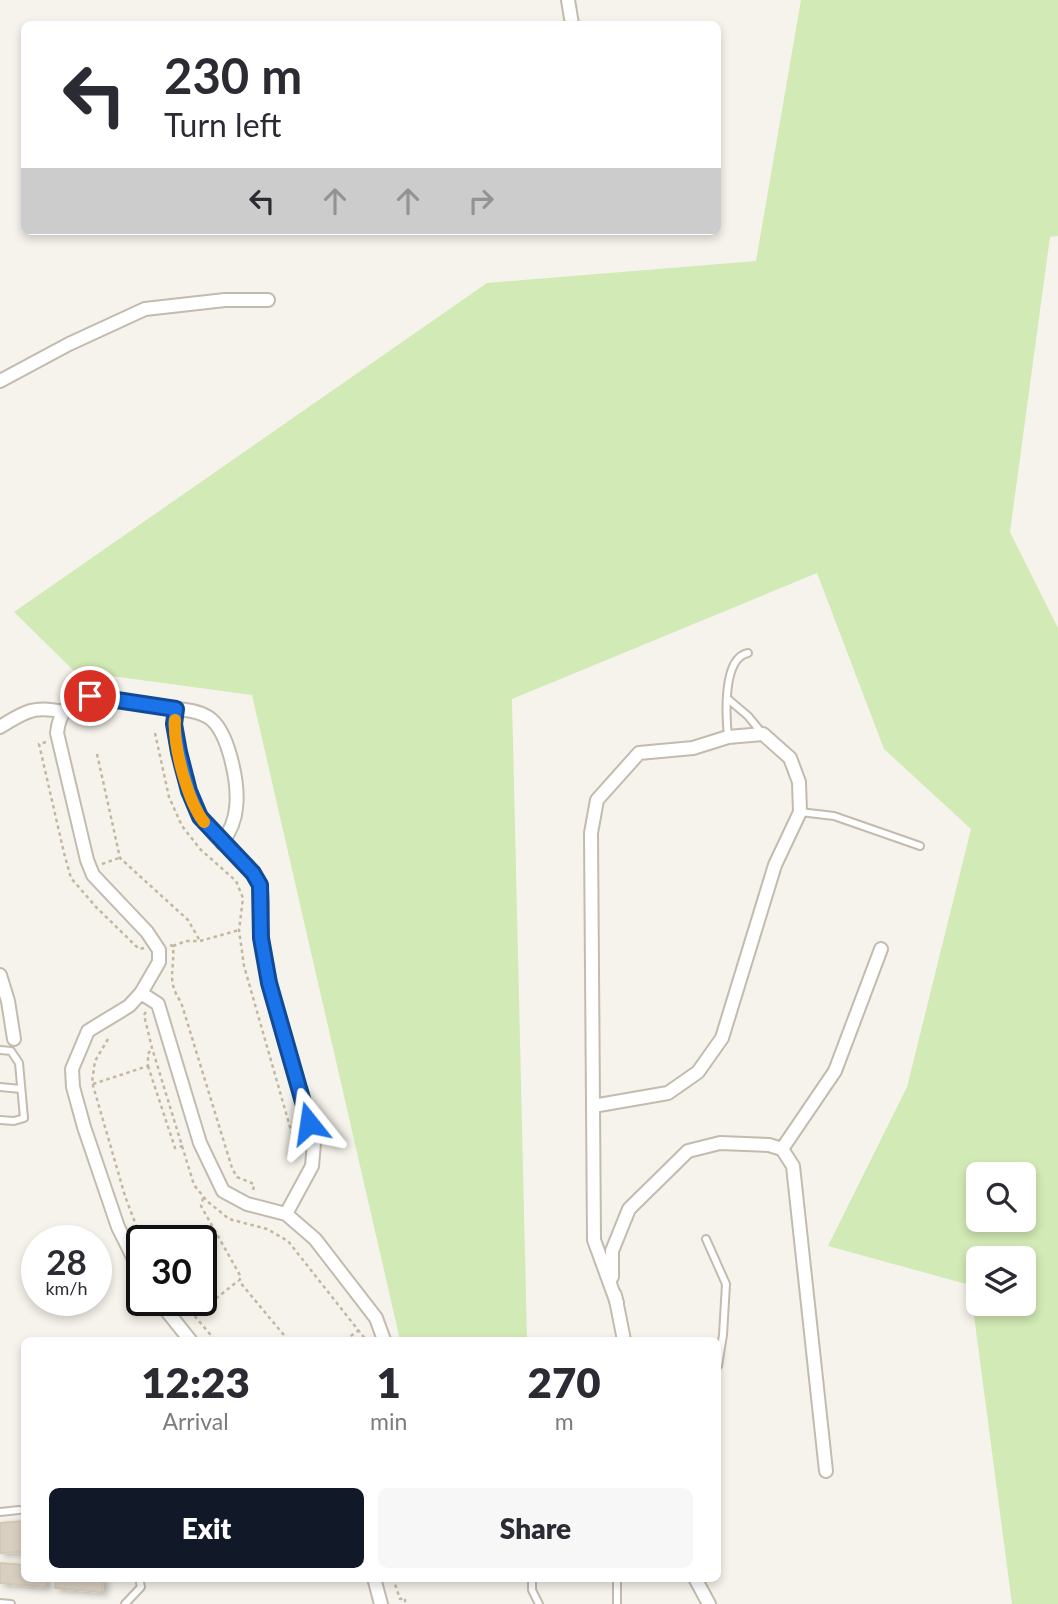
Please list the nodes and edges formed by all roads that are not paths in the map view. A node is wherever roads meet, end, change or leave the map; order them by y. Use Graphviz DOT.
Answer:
graph roads {
  1 [pos="568,0"];
  2 [pos="572,21"];
  3 [pos="268,300"];
  4 [pos="0,381"];
  5 [pos="748,653"];
  6 [pos="728,699"];
  7 [pos="176,709"];
  8 [pos="63,712"];
  9 [pos="0,727"];
  10 [pos="763,734"];
  11 [pos="729,737"];
  12 [pos="800,811"];
  13 [pos="222,843"];
  14 [pos="920,846"];
  15 [pos="881,949"];
  16 [pos="0,975"];
  17 [pos="141,993"];
  18 [pos="12,1045"];
  19 [pos="0,1049"];
  20 [pos="0,1087"];
  21 [pos="22,1089"];
  22 [pos="593,1106"];
  23 [pos="0,1120"];
  24 [pos="782,1149"];
  25 [pos="286,1214"];
  26 [pos="706,1239"];
  27 [pos="126,1243"];
  28 [pos="617,1303"];
  29 [pos="171,1316"];
  30 [pos="188,1337"];
  31 [pos="383,1337"];
  32 [pos="623,1337"];
  33 [pos="721,1347"];
  34 [pos="826,1471"];
  35 [pos="19,1510"];
  36 [pos="0,1512"];
  37 [pos="140,1582"];
  38 [pos="375,1582"];
  39 [pos="532,1582"];
  40 [pos="617,1582"];
  41 [pos="697,1582"];
  42 [pos="0,1603"];
  43 [pos="11,1604"];
  44 [pos="125,1604"];
  45 [pos="381,1604"];
  46 [pos="539,1604"];
  47 [pos="617,1604"];
  48 [pos="709,1604"];
  1 -- 2 [label="street"];
  3 -- 4 [label="street"];
  5 -- 6 [label="lane"];
  6 -- 10 [label="lane"];
  6 -- 11 [label="lane"];
  7 -- 8 [label="street"];
  7 -- 13 [label="street"];
  7 -- 13 [label="street"];
  8 -- 9 [label="street"];
  8 -- 17 [label="street"];
  10 -- 11 [label="street"];
  10 -- 12 [label="street"];
  11 -- 22 [label="street"];
  12 -- 14 [label="lane"];
  12 -- 22 [label="street"];
  13 -- 25 [label="street"];
  15 -- 24 [label="street"];
  16 -- 18 [label="street"];
  17 -- 25 [label="street"];
  17 -- 27 [label="street"];
  18 -- 19 [label="lane"];
  18 -- 21 [label="lane"];
  20 -- 21 [label="lane"];
  21 -- 23 [label="lane"];
  22 -- 28 [label="street"];
  24 -- 28 [label="street"];
  24 -- 34 [label="street"];
  25 -- 31 [label="street"];
  26 -- 33 [label="lane"];
  28 -- 32 [label="street"];
  29 -- 30 [label="street"];
  35 -- 36 [label="lane"];
  37 -- 44 [label="lane"];
  38 -- 45 [label="street"];
  39 -- 46 [label="lane"];
  40 -- 47 [label="lane"];
  41 -- 48 [label="street"];
  42 -- 43 [label="lane"];
}
